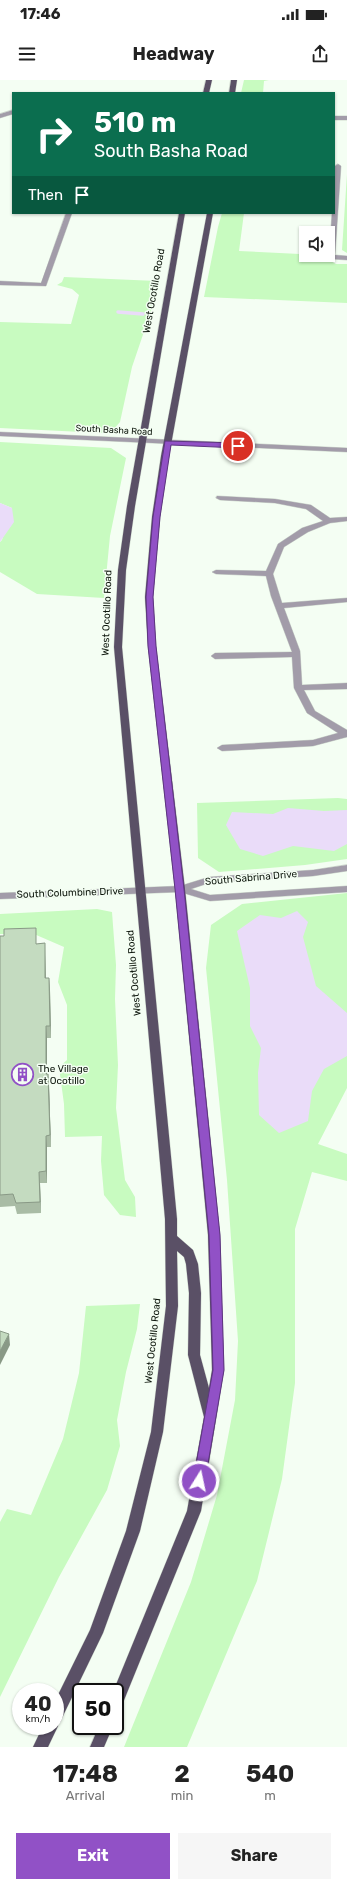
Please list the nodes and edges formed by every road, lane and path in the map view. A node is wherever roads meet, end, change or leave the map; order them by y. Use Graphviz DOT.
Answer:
graph roads {
  1 [pos="209,80"];
  2 [pos="234,80"];
  3 [pos="206,92"];
  4 [pos="232,92"];
  5 [pos="12,112"];
  6 [pos="0,116"];
  7 [pos="335,118"];
  8 [pos="347,118"];
  9 [pos="336,166"];
  10 [pos="347,166"];
  11 [pos="335,189"];
  12 [pos="69,214"];
  13 [pos="182,214"];
  14 [pos="210,214"];
  15 [pos="334,214"];
  16 [pos="347,258"];
  17 [pos="0,283"];
  18 [pos="0,434"];
  19 [pos="141,442"];
  20 [pos="168,443"];
  21 [pos="347,450"];
  22 [pos="220,498"];
  23 [pos="347,518"];
  24 [pos="329,521"];
  25 [pos="216,572"];
  26 [pos="269,574"];
  27 [pos="347,600"];
  28 [pos="280,606"];
  29 [pos="296,654"];
  30 [pos="215,656"];
  31 [pos="347,686"];
  32 [pos="298,688"];
  33 [pos="346,734"];
  34 [pos="222,748"];
  35 [pos="347,868"];
  36 [pos="180,889"];
  37 [pos="347,889"];
  38 [pos="140,890"];
  39 [pos="0,896"];
  40 [pos="171,1238"];
  41 [pos="210,1419"];
  42 [pos="124,1683"];
  43 [pos="64,1699"];
  44 [pos="46,1735"];
  45 [pos="102,1735"];
  46 [pos="40,1747"];
  47 [pos="97,1747"];
  1 -- 3 [label="main road"];
  2 -- 4 [label="main road"];
  5 -- 6 [label="street"];
  7 -- 8 [label="street"];
  9 -- 10 [label="street"];
  9 -- 11 [label="street"];
  12 -- 17 [label="street"];
  13 -- 19 [label="main road, West Ocotillo Road"];
  14 -- 20 [label="main road"];
  15 -- 16 [label="street"];
  18 -- 19 [label="street, South Basha Road"];
  19 -- 20 [label="street, South Basha Road"];
  19 -- 38 [label="main road, West Ocotillo Road"];
  20 -- 21 [label="street, South Basha Road"];
  20 -- 36 [label="main road"];
  22 -- 24 [label="street"];
  23 -- 24 [label="street"];
  24 -- 26 [label="street"];
  25 -- 26 [label="street"];
  26 -- 28 [label="street"];
  27 -- 28 [label="street"];
  28 -- 29 [label="street"];
  29 -- 30 [label="street"];
  29 -- 32 [label="street"];
  31 -- 32 [label="street"];
  32 -- 33 [label="street"];
  33 -- 34 [label="street"];
  35 -- 36 [label="street, South Sabrina Drive"];
  36 -- 37 [label="street, South Sabrina Drive"];
  36 -- 38 [label="street, South Columbine Drive"];
  36 -- 41 [label="main road"];
  38 -- 39 [label="street, South Columbine Drive"];
  38 -- 40 [label="main road, West Ocotillo Road"];
  40 -- 41 [label="main road"];
  40 -- 43 [label="main road, West Ocotillo Road"];
  41 -- 42 [label="main road"];
  44 -- 46 [label="main road"];
  45 -- 47 [label="main road"];
}
